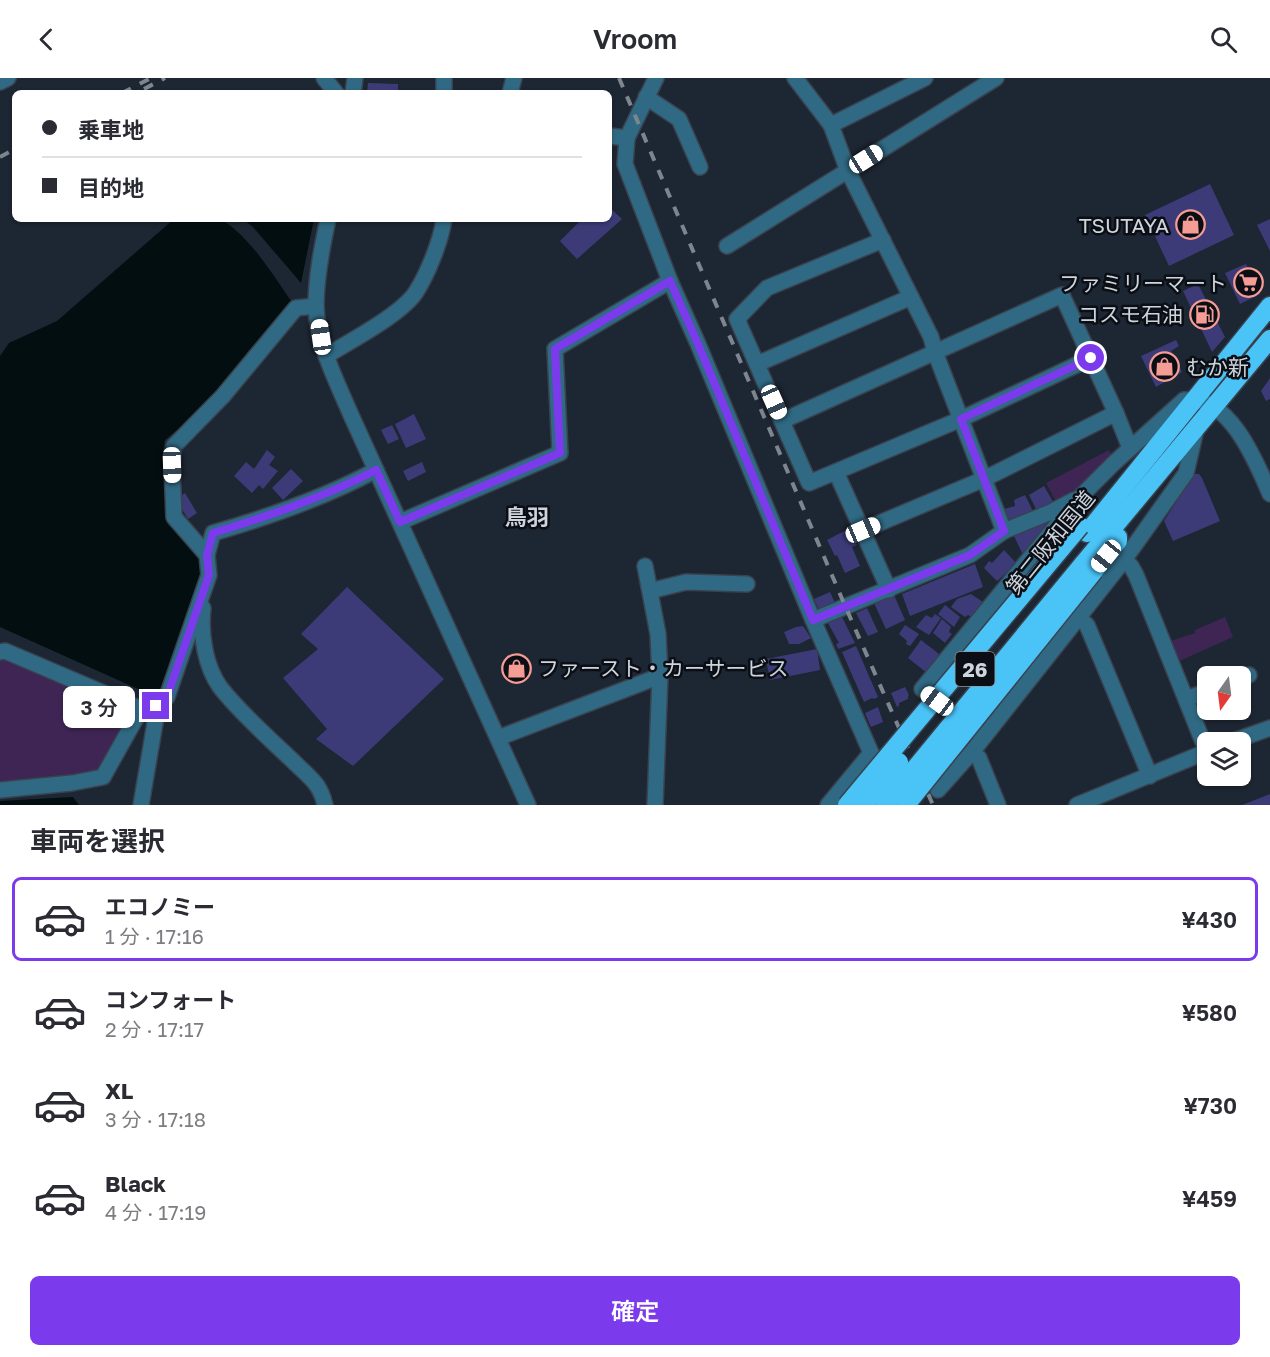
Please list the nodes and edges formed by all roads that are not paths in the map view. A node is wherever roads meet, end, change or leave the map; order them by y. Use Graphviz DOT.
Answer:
graph roads {
  1 [pos="8,78"];
  2 [pos="324,78"];
  3 [pos="656,78"];
  4 [pos="795,78"];
  5 [pos="925,78"];
  6 [pos="996,78"];
  7 [pos="0,82"];
  8 [pos="334,90"];
  9 [pos="646,98"];
  10 [pos="831,125"];
  11 [pos="612,136"];
  12 [pos="627,138"];
  13 [pos="700,167"];
  14 [pos="848,171"];
  15 [pos="327,222"];
  16 [pos="444,222"];
  17 [pos="883,240"];
  18 [pos="727,246"];
  19 [pos="670,281"];
  20 [pos="911,297"];
  21 [pos="316,306"];
  22 [pos="1270,306"];
  23 [pos="1270,339"];
  24 [pos="935,352"];
  25 [pos="326,357"];
  26 [pos="1091,358"];
  27 [pos="757,364"];
  28 [pos="1197,398"];
  29 [pos="1214,407"];
  30 [pos="1116,413"];
  31 [pos="961,419"];
  32 [pos="782,421"];
  33 [pos="1196,430"];
  34 [pos="1130,448"];
  35 [pos="376,470"];
  36 [pos="837,472"];
  37 [pos="984,480"];
  38 [pos="1270,494"];
  39 [pos="1080,497"];
  40 [pos="400,522"];
  41 [pos="1083,529"];
  42 [pos="863,530"];
  43 [pos="1004,531"];
  44 [pos="207,555"];
  45 [pos="1124,560"];
  46 [pos="645,566"];
  47 [pos="1089,568"];
  48 [pos="209,575"];
  49 [pos="747,584"];
  50 [pos="888,590"];
  51 [pos="650,591"];
  52 [pos="1078,617"];
  53 [pos="813,620"];
  54 [pos="0,652"];
  55 [pos="660,676"];
  56 [pos="1197,695"];
  57 [pos="1186,699"];
  58 [pos="156,706"];
  59 [pos="141,709"];
  60 [pos="1270,728"];
  61 [pos="1199,732"];
  62 [pos="1251,735"];
  63 [pos="984,736"];
  64 [pos="498,738"];
  65 [pos="972,752"];
  66 [pos="871,753"];
  67 [pos="1197,756"];
  68 [pos="1150,776"];
  69 [pos="0,790"];
  70 [pos="938,790"];
  71 [pos="1103,800"];
  72 [pos="141,805"];
  73 [pos="326,805"];
  74 [pos="528,805"];
  75 [pos="655,805"];
  76 [pos="828,805"];
  77 [pos="847,805"];
  78 [pos="864,805"];
  79 [pos="885,805"];
  80 [pos="894,805"];
  81 [pos="906,805"];
  82 [pos="998,805"];
  83 [pos="1077,805"];
  1 -- 7 [label="street"];
  2 -- 8 [label="street"];
  3 -- 9 [label="street"];
  4 -- 10 [label="street"];
  5 -- 10 [label="street"];
  6 -- 14 [label="street"];
  9 -- 12 [label="street"];
  9 -- 13 [label="street"];
  10 -- 14 [label="street"];
  11 -- 12 [label="street"];
  12 -- 19 [label="street"];
  14 -- 17 [label="street"];
  14 -- 18 [label="street"];
  15 -- 21 [label="street"];
  16 -- 25 [label="street"];
  17 -- 20 [label="street"];
  17 -- 27 [label="street"];
  19 -- 40 [label="street"];
  19 -- 53 [label="street"];
  20 -- 24 [label="street"];
  20 -- 27 [label="street"];
  21 -- 25 [label="street"];
  21 -- 44 [label="street"];
  22 -- 28 [label="highway, 第二阪和国道 / 26"];
  23 -- 29 [label="highway, 第二阪和国道 / 26"];
  24 -- 26 [label="street"];
  24 -- 31 [label="street"];
  24 -- 32 [label="street"];
  25 -- 35 [label="street"];
  26 -- 30 [label="street"];
  26 -- 31 [label="street"];
  27 -- 32 [label="street"];
  28 -- 29 [label="street"];
  28 -- 34 [label="street"];
  28 -- 41 [label="highway, 第二阪和国道 / 26"];
  29 -- 33 [label="highway, 第二阪和国道 / 26"];
  29 -- 38 [label="street"];
  30 -- 34 [label="street"];
  30 -- 37 [label="street"];
  31 -- 36 [label="street"];
  31 -- 37 [label="street"];
  32 -- 36 [label="street"];
  33 -- 45 [label="street"];
  33 -- 47 [label="highway, 第二阪和国道 / 26"];
  34 -- 39 [label="street"];
  35 -- 40 [label="street"];
  35 -- 44 [label="street"];
  36 -- 42 [label="street"];
  37 -- 42 [label="street"];
  37 -- 43 [label="street"];
  39 -- 43 [label="street"];
  39 -- 63 [label="street"];
  40 -- 64 [label="street"];
  41 -- 77 [label="highway, bridge"];
  41 -- 78 [label="highway, 第二阪和国道 / 26, bridge"];
  42 -- 50 [label="street"];
  43 -- 50 [label="street"];
  44 -- 48 [label="street"];
  45 -- 52 [label="street"];
  45 -- 57 [label="street"];
  46 -- 51 [label="street"];
  47 -- 79 [label="highway, 第二阪和国道 / 26, bridge"];
  47 -- 81 [label="highway, bridge"];
  48 -- 58 [label="street"];
  48 -- 73 [label="street"];
  49 -- 51 [label="street"];
  50 -- 53 [label="street"];
  51 -- 55 [label="street"];
  52 -- 63 [label="street"];
  52 -- 68 [label="street"];
  53 -- 66 [label="street"];
  54 -- 59 [label="street"];
  55 -- 64 [label="street"];
  55 -- 75 [label="street"];
  56 -- 57 [label="street"];
  57 -- 61 [label="street"];
  58 -- 59 [label="street"];
  58 -- 72 [label="street"];
  59 -- 69 [label="street"];
  60 -- 62 [label="street"];
  63 -- 65 [label="street"];
  64 -- 74 [label="street"];
  65 -- 70 [label="street"];
  65 -- 82 [label="street"];
  66 -- 76 [label="street"];
  66 -- 80 [label="street"];
  67 -- 68 [label="street"];
  68 -- 71 [label="street"];
  71 -- 83 [label="street"];
}
